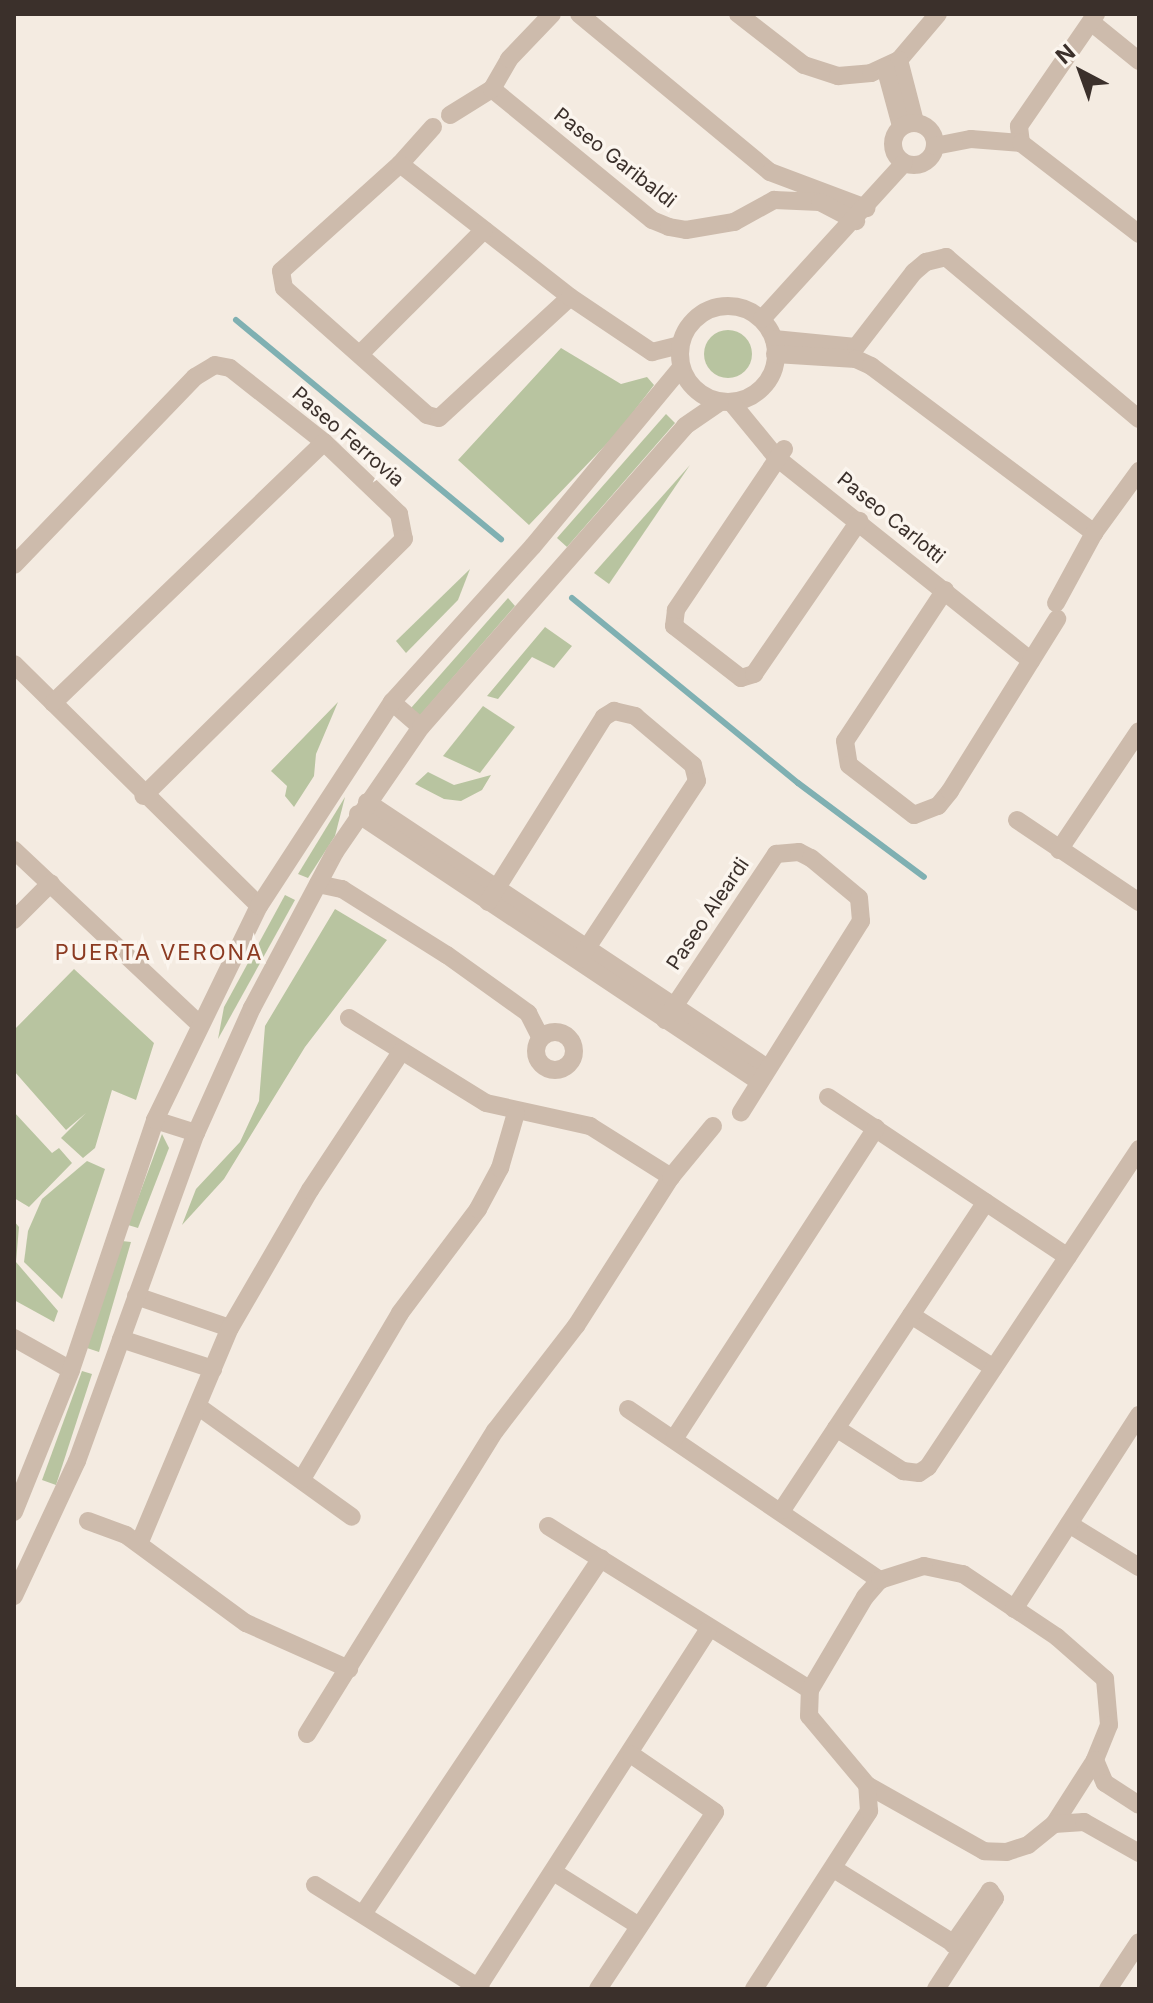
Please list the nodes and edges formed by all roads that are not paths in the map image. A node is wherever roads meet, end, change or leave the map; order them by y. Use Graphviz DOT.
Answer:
graph roads {
  1 [pos="552,14"];
  2 [pos="579,14"];
  3 [pos="738,14"];
  4 [pos="932,16"];
  5 [pos="1094,18"];
  6 [pos="1139,61"];
  7 [pos="892,64"];
  8 [pos="492,89"];
  9 [pos="450,115"];
  10 [pos="908,124"];
  11 [pos="433,127"];
  12 [pos="1021,143"];
  13 [pos="935,146"];
  14 [pos="904,163"];
  15 [pos="400,164"];
  16 [pos="770,172"];
  17 [pos="774,200"];
  18 [pos="861,214"];
  19 [pos="484,230"];
  20 [pos="1139,234"];
  21 [pos="570,297"];
  22 [pos="762,319"];
  23 [pos="680,345"];
  24 [pos="775,346"];
  25 [pos="361,353"];
  26 [pos="856,353"];
  27 [pos="681,368"];
  28 [pos="732,402"];
  29 [pos="1139,419"];
  30 [pos="324,442"];
  31 [pos="780,454"];
  32 [pos="1139,471"];
  33 [pos="859,521"];
  34 [pos="1094,533"];
  35 [pos="14,565"];
  36 [pos="945,590"];
  37 [pos="1031,661"];
  38 [pos="14,664"];
  39 [pos="392,702"];
  40 [pos="53,703"];
  41 [pos="421,727"];
  42 [pos="1139,731"];
  43 [pos="143,796"];
  44 [pos="362,808"];
  45 [pos="1017,820"];
  46 [pos="14,850"];
  47 [pos="1059,850"];
  48 [pos="51,883"];
  49 [pos="318,884"];
  50 [pos="492,896"];
  51 [pos="1139,902"];
  52 [pos="259,906"];
  53 [pos="14,920"];
  54 [pos="583,955"];
  55 [pos="668,1014"];
  56 [pos="349,1018"];
  57 [pos="198,1023"];
  58 [pos="541,1038"];
  59 [pos="401,1052"];
  60 [pos="763,1074"];
  61 [pos="828,1097"];
  62 [pos="741,1112"];
  63 [pos="516,1113"];
  64 [pos="155,1120"];
  65 [pos="713,1126"];
  66 [pos="876,1128"];
  67 [pos="196,1133"];
  68 [pos="1139,1149"];
  69 [pos="671,1177"];
  70 [pos="986,1202"];
  71 [pos="1068,1257"];
  72 [pos="136,1296"];
  73 [pos="911,1315"];
  74 [pos="230,1328"];
  75 [pos="14,1338"];
  76 [pos="121,1339"];
  77 [pos="994,1368"];
  78 [pos="213,1369"];
  79 [pos="71,1370"];
  80 [pos="199,1407"];
  81 [pos="628,1409"];
  82 [pos="1139,1415"];
  83 [pos="836,1428"];
  84 [pos="674,1439"];
  85 [pos="302,1479"];
  86 [pos="26,1487"];
  87 [pos="60,1499"];
  88 [pos="782,1510"];
  89 [pos="14,1512"];
  90 [pos="352,1517"];
  91 [pos="88,1521"];
  92 [pos="1069,1524"];
  93 [pos="548,1526"];
  94 [pos="139,1544"];
  95 [pos="601,1558"];
  96 [pos="1139,1567"];
  97 [pos="880,1580"];
  98 [pos="14,1596"];
  99 [pos="1014,1609"];
  100 [pos="708,1630"];
  101 [pos="349,1669"];
  102 [pos="810,1690"];
  103 [pos="307,1734"];
  104 [pos="632,1755"];
  105 [pos="1095,1760"];
  106 [pos="867,1785"];
  107 [pos="897,1804"];
  108 [pos="1139,1805"];
  109 [pos="1054,1824"];
  110 [pos="1139,1853"];
  111 [pos="838,1872"];
  112 [pos="555,1873"];
  113 [pos="315,1885"];
  114 [pos="363,1914"];
  115 [pos="639,1926"];
  116 [pos="1139,1942"];
  117 [pos="479,1988"];
  118 [pos="598,1989"];
  119 [pos="755,1989"];
  120 [pos="936,1989"];
  121 [pos="1108,1989"];
  1 -- 8 [label="street"];
  2 -- 16 [label="street"];
  3 -- 7 [label="street"];
  4 -- 7 [label="street"];
  5 -- 6 [label="street"];
  5 -- 12 [label="street"];
  7 -- 10 [label="street"];
  8 -- 9 [label="street"];
  8 -- 17 [label="street, Paseo Garibaldi"];
  10 -- 13 [label="street"];
  10 -- 14 [label="street"];
  11 -- 15 [label="street"];
  12 -- 13 [label="street"];
  12 -- 20 [label="street"];
  13 -- 14 [label="street"];
  14 -- 18 [label="street"];
  15 -- 19 [label="street"];
  15 -- 25 [label="street"];
  16 -- 17 [label="street"];
  16 -- 18 [label="street"];
  17 -- 18 [label="street"];
  18 -- 22 [label="street"];
  19 -- 21 [label="street"];
  19 -- 25 [label="street"];
  21 -- 23 [label="street"];
  21 -- 25 [label="street"];
  22 -- 23 [label="street"];
  22 -- 24 [label="street"];
  23 -- 27 [label="street"];
  24 -- 26 [label="street"];
  24 -- 28 [label="street"];
  26 -- 29 [label="street"];
  26 -- 34 [label="street"];
  27 -- 28 [label="street"];
  27 -- 39 [label="street"];
  28 -- 31 [label="street"];
  28 -- 41 [label="street"];
  30 -- 35 [label="street, Paseo Ferrovia"];
  30 -- 40 [label="street"];
  30 -- 43 [label="street, Paseo Ferrovia"];
  31 -- 33 [label="street, Paseo Carlotti"];
  31 -- 33 [label="street"];
  32 -- 34 [label="street"];
  33 -- 36 [label="street, Paseo Carlotti"];
  34 -- 37 [label="street"];
  36 -- 37 [label="street, Paseo Carlotti"];
  36 -- 37 [label="street"];
  38 -- 40 [label="street"];
  39 -- 41 [label="street"];
  39 -- 52 [label="street"];
  40 -- 43 [label="street"];
  41 -- 44 [label="street"];
  42 -- 47 [label="street"];
  43 -- 52 [label="street"];
  44 -- 49 [label="street"];
  44 -- 50 [label="street"];
  45 -- 47 [label="street"];
  46 -- 48 [label="street"];
  47 -- 51 [label="street"];
  48 -- 53 [label="street"];
  48 -- 57 [label="street"];
  49 -- 58 [label="street"];
  49 -- 67 [label="street"];
  50 -- 54 [label="street"];
  50 -- 54 [label="street"];
  52 -- 57 [label="street"];
  54 -- 55 [label="street"];
  55 -- 60 [label="street"];
  55 -- 60 [label="street, Paseo Aleardi"];
  56 -- 59 [label="street"];
  57 -- 64 [label="street"];
  59 -- 63 [label="street"];
  59 -- 74 [label="street"];
  60 -- 62 [label="street, Paseo Aleardi"];
  61 -- 66 [label="street"];
  63 -- 69 [label="street"];
  63 -- 85 [label="street"];
  64 -- 67 [label="street"];
  64 -- 79 [label="street"];
  65 -- 69 [label="street"];
  66 -- 70 [label="street"];
  66 -- 84 [label="street"];
  67 -- 72 [label="street"];
  68 -- 71 [label="street"];
  69 -- 101 [label="street"];
  70 -- 71 [label="street"];
  70 -- 73 [label="street"];
  71 -- 77 [label="street"];
  72 -- 74 [label="street"];
  72 -- 76 [label="street"];
  73 -- 77 [label="street"];
  73 -- 83 [label="street"];
  74 -- 78 [label="street"];
  75 -- 79 [label="street"];
  76 -- 78 [label="street"];
  76 -- 87 [label="street"];
  77 -- 83 [label="street"];
  78 -- 80 [label="street"];
  79 -- 86 [label="street"];
  80 -- 85 [label="street"];
  80 -- 94 [label="street"];
  81 -- 84 [label="street"];
  82 -- 92 [label="street"];
  83 -- 88 [label="street"];
  84 -- 88 [label="street"];
  85 -- 90 [label="street"];
  86 -- 87 [label="street"];
  86 -- 89 [label="street"];
  87 -- 98 [label="street"];
  88 -- 97 [label="street"];
  91 -- 94 [label="street"];
  92 -- 96 [label="street"];
  92 -- 99 [label="street"];
  93 -- 95 [label="street"];
  94 -- 101 [label="street"];
  95 -- 100 [label="street"];
  95 -- 114 [label="street"];
  97 -- 99 [label="street"];
  97 -- 102 [label="street"];
  99 -- 105 [label="street"];
  100 -- 102 [label="street"];
  100 -- 104 [label="street"];
  101 -- 103 [label="street"];
  102 -- 106 [label="street"];
  104 -- 112 [label="street"];
  104 -- 115 [label="street"];
  105 -- 108 [label="street"];
  105 -- 109 [label="street"];
  106 -- 107 [label="street"];
  106 -- 111 [label="street"];
  107 -- 109 [label="street"];
  107 -- 111 [label="street"];
  109 -- 110 [label="street"];
  111 -- 119 [label="street"];
  111 -- 120 [label="street"];
  112 -- 115 [label="street"];
  112 -- 117 [label="street"];
  113 -- 114 [label="street"];
  114 -- 117 [label="street"];
  115 -- 118 [label="street"];
  116 -- 121 [label="street"];
}
